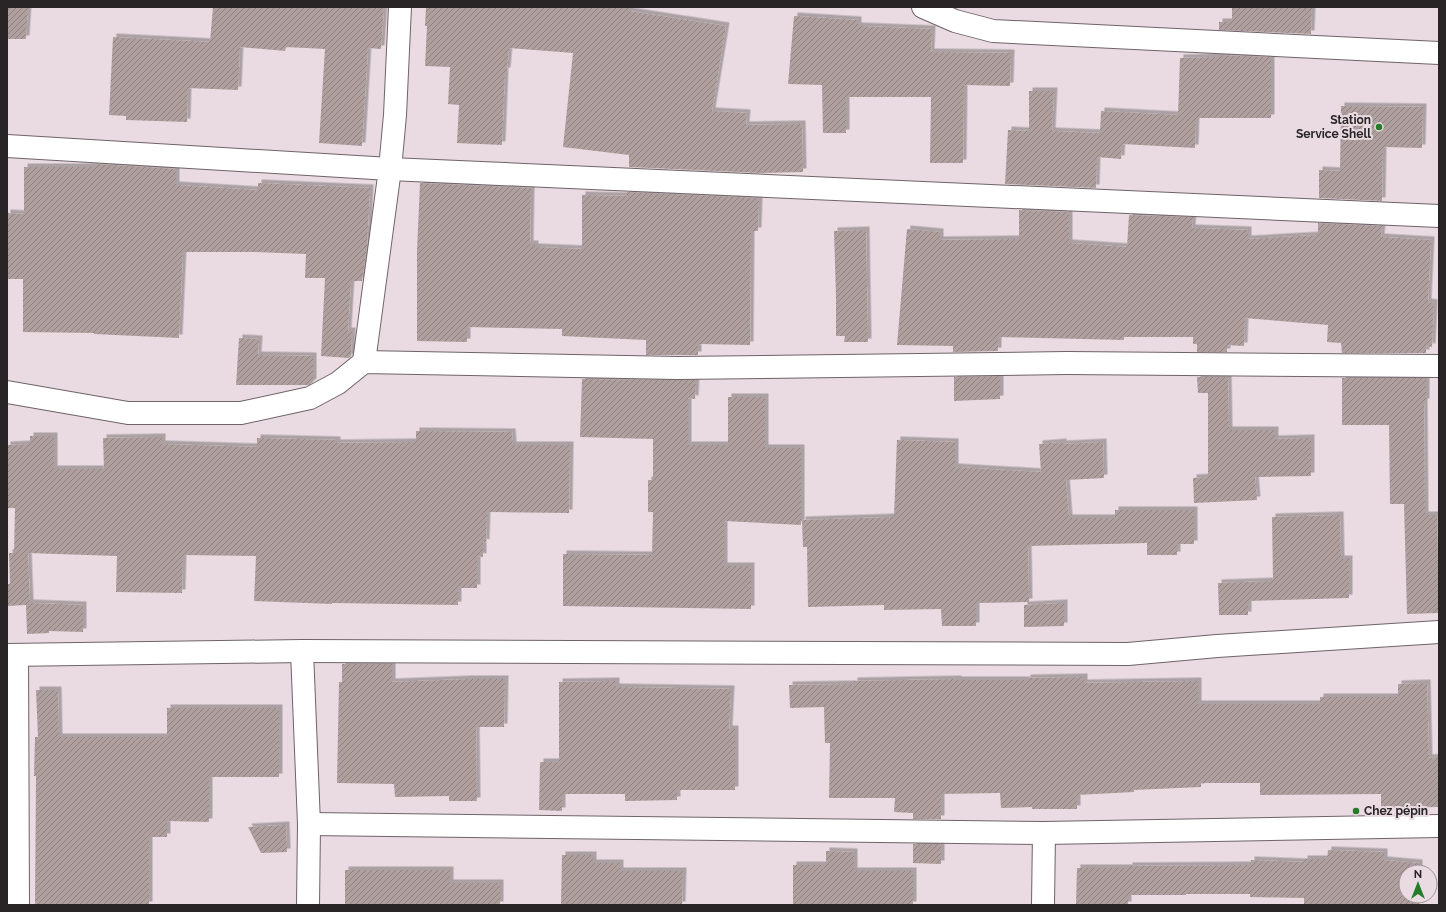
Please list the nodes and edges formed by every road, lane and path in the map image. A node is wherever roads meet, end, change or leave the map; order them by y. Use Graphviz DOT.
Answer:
graph roads {
  1 [pos="400,7"];
  2 [pos="923,7"];
  3 [pos="1439,53"];
  4 [pos="7,146"];
  5 [pos="390,169"];
  6 [pos="1439,216"];
  7 [pos="364,362"];
  8 [pos="1439,366"];
  9 [pos="7,392"];
  10 [pos="1439,632"];
  11 [pos="302,651"];
  12 [pos="12,655"];
  13 [pos="309,824"];
  14 [pos="1439,826"];
  15 [pos="1044,833"];
  16 [pos="18,905"];
  17 [pos="308,905"];
  18 [pos="1043,905"];
  1 -- 5 [label="street"];
  2 -- 3 [label="street"];
  4 -- 5 [label="street"];
  5 -- 6 [label="street"];
  5 -- 7 [label="street"];
  7 -- 8 [label="street"];
  7 -- 9 [label="street"];
  10 -- 11 [label="street"];
  11 -- 12 [label="street"];
  11 -- 13 [label="street"];
  12 -- 16 [label="street"];
  13 -- 15 [label="street"];
  13 -- 17 [label="street"];
  14 -- 15 [label="street"];
  15 -- 18 [label="street"];
}
